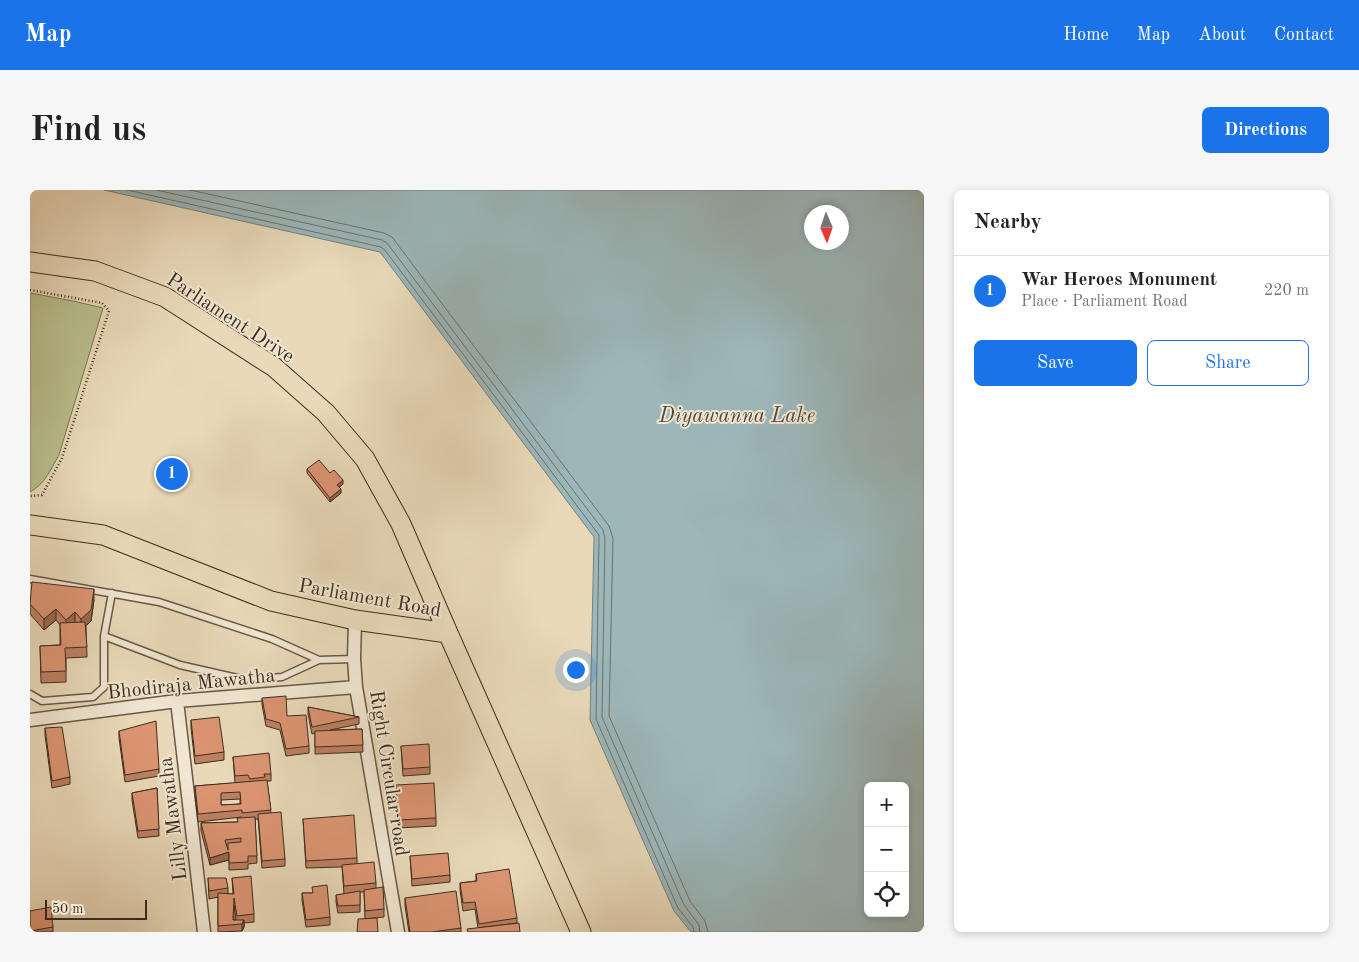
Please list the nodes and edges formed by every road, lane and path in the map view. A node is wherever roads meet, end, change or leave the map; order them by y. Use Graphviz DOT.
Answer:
graph roads {
  1 [pos="30,262"];
  2 [pos="30,290"];
  3 [pos="30,496"];
  4 [pos="30,525"];
  5 [pos="30,579"];
  6 [pos="112,593"];
  7 [pos="355,620"];
  8 [pos="448,633"];
  9 [pos="104,636"];
  10 [pos="354,659"];
  11 [pos="319,660"];
  12 [pos="356,687"];
  13 [pos="30,694"];
  14 [pos="177,701"];
  15 [pos="30,720"];
  16 [pos="204,932"];
  17 [pos="398,932"];
  18 [pos="581,932"];
  1 -- 8 [label="main road, Parliament Drive"];
  2 -- 3 [label="path"];
  4 -- 7 [label="main road, Parliament Road"];
  5 -- 6 [label="lane"];
  6 -- 9 [label="lane"];
  6 -- 11 [label="lane"];
  7 -- 8 [label="main road, Parliament Road"];
  7 -- 10 [label="street, Right Circular road"];
  8 -- 18 [label="main road, Parliament Road"];
  9 -- 11 [label="lane"];
  9 -- 13 [label="lane"];
  10 -- 11 [label="lane"];
  10 -- 12 [label="street, Right Circular road"];
  12 -- 14 [label="street, Bhodiraja Mawatha"];
  12 -- 17 [label="street, Right Circular road"];
  14 -- 15 [label="street, Bhodiraja Mawatha"];
  14 -- 16 [label="street, Lilly Mawatha"];
}
